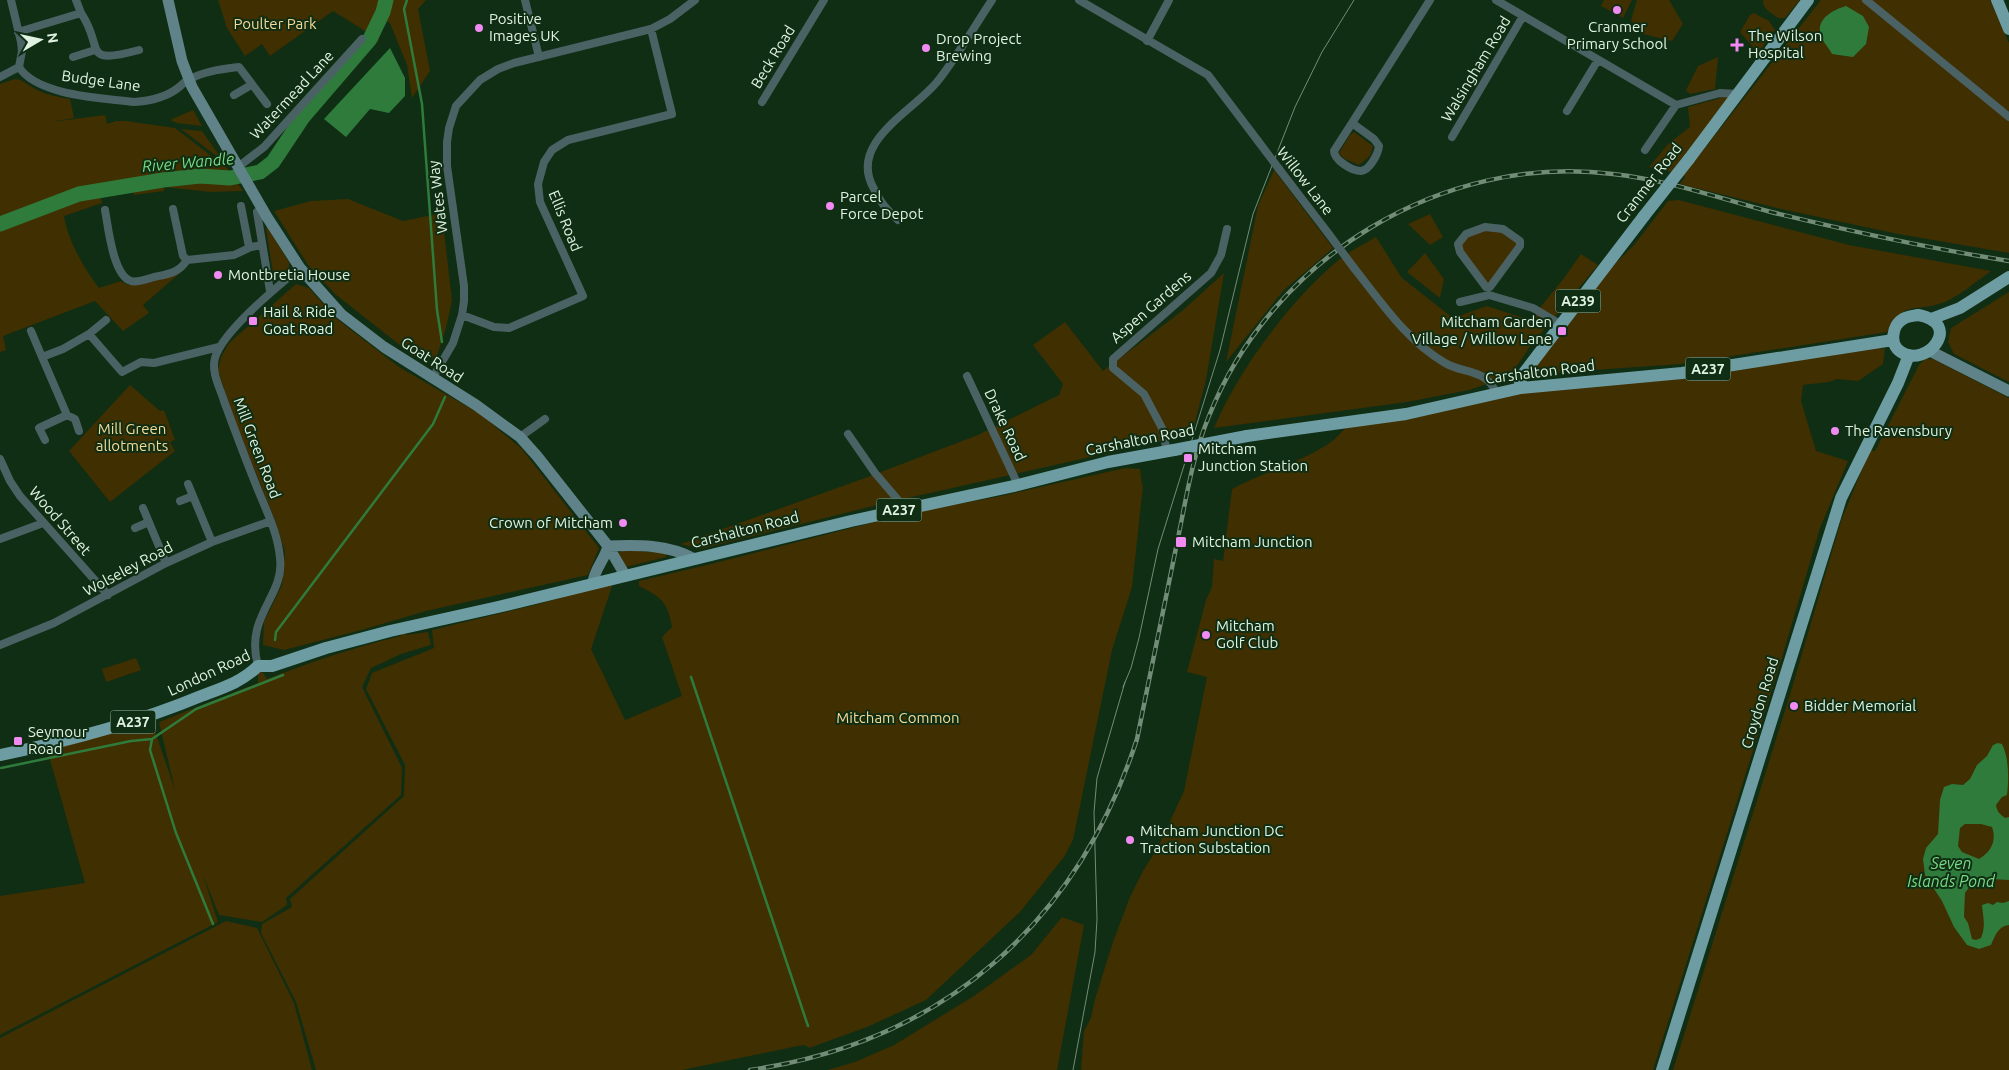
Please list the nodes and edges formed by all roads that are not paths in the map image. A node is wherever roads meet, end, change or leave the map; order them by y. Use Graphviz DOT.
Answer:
graph roads {
  1 [pos="11,0"];
  2 [pos="76,0"];
  3 [pos="168,0"];
  4 [pos="525,0"];
  5 [pos="695,0"];
  6 [pos="824,0"];
  7 [pos="992,0"];
  8 [pos="1079,0"];
  9 [pos="1169,0"];
  10 [pos="1430,0"];
  11 [pos="1496,0"];
  12 [pos="1808,0"];
  13 [pos="1866,0"];
  14 [pos="1997,0"];
  15 [pos="81,13"];
  16 [pos="1524,16"];
  17 [pos="2009,29"];
  18 [pos="650,30"];
  19 [pos="18,32"];
  20 [pos="362,39"];
  21 [pos="1147,41"];
  22 [pos="95,50"];
  23 [pos="139,50"];
  24 [pos="73,57"];
  25 [pos="539,57"];
  26 [pos="1598,60"];
  27 [pos="19,68"];
  28 [pos="0,78"];
  29 [pos="189,79"];
  30 [pos="252,85"];
  31 [pos="1738,94"];
  32 [pos="234,95"];
  33 [pos="762,102"];
  34 [pos="267,104"];
  35 [pos="1676,105"];
  36 [pos="1568,111"];
  37 [pos="2009,117"];
  38 [pos="1352,123"];
  39 [pos="1452,137"];
  40 [pos="1645,150"];
  41 [pos="238,167"];
  42 [pos="240,206"];
  43 [pos="174,208"];
  44 [pos="105,210"];
  45 [pos="257,212"];
  46 [pos="898,220"];
  47 [pos="1227,229"];
  48 [pos="262,245"];
  49 [pos="249,247"];
  50 [pos="187,260"];
  51 [pos="300,268"];
  52 [pos="2009,277"];
  53 [pos="270,291"];
  54 [pos="1488,291"];
  55 [pos="1460,302"];
  56 [pos="462,315"];
  57 [pos="106,320"];
  58 [pos="1935,323"];
  59 [pos="1560,324"];
  60 [pos="31,330"];
  61 [pos="89,334"];
  62 [pos="1893,340"];
  63 [pos="219,347"];
  64 [pos="1930,350"];
  65 [pos="1909,355"];
  66 [pos="42,357"];
  67 [pos="967,376"];
  68 [pos="432,378"];
  69 [pos="1521,388"];
  70 [pos="2009,391"];
  71 [pos="1496,393"];
  72 [pos="66,415"];
  73 [pos="545,419"];
  74 [pos="79,431"];
  75 [pos="848,434"];
  76 [pos="520,437"];
  77 [pos="45,440"];
  78 [pos="1170,450"];
  79 [pos="0,459"];
  80 [pos="188,484"];
  81 [pos="1018,485"];
  82 [pos="193,496"];
  83 [pos="180,501"];
  84 [pos="143,508"];
  85 [pos="905,508"];
  86 [pos="271,521"];
  87 [pos="149,522"];
  88 [pos="43,523"];
  89 [pos="135,528"];
  90 [pos="0,539"];
  91 [pos="212,542"];
  92 [pos="608,546"];
  93 [pos="695,559"];
  94 [pos="166,563"];
  95 [pos="625,575"];
  96 [pos="593,583"];
  97 [pos="108,595"];
  98 [pos="403,628"];
  99 [pos="0,645"];
  100 [pos="258,666"];
  101 [pos="0,755"];
  102 [pos="1662,1070"];
  1 -- 19 [label="street"];
  2 -- 15 [label="street"];
  3 -- 29 [label="street, Goat Road"];
  4 -- 25 [label="street"];
  5 -- 18 [label="street, Wates Way"];
  6 -- 33 [label="street, Beck Road"];
  7 -- 46 [label="street"];
  8 -- 21 [label="street, Willow Lane"];
  9 -- 21 [label="street"];
  10 -- 38 [label="street"];
  11 -- 16 [label="street"];
  12 -- 31 [label="main road, Cranmer Road / A239"];
  13 -- 37 [label="street"];
  14 -- 17 [label="main road"];
  15 -- 19 [label="street"];
  15 -- 22 [label="street"];
  16 -- 26 [label="street"];
  16 -- 39 [label="street, Walsingham Road"];
  18 -- 25 [label="street, Wates Way"];
  18 -- 56 [label="street, Ellis Road"];
  19 -- 27 [label="street"];
  20 -- 41 [label="street, Watermead Lane"];
  21 -- 71 [label="street, Willow Lane, bridge"];
  22 -- 23 [label="street"];
  22 -- 24 [label="street"];
  25 -- 56 [label="street, Wates Way"];
  26 -- 35 [label="street"];
  26 -- 36 [label="street"];
  27 -- 28 [label="street"];
  27 -- 29 [label="street, Budge Lane"];
  29 -- 30 [label="street, Budge Lane"];
  29 -- 41 [label="street, Goat Road"];
  30 -- 32 [label="street"];
  30 -- 34 [label="street"];
  31 -- 35 [label="street"];
  31 -- 59 [label="main road, Cranmer Road / A239, bridge"];
  35 -- 40 [label="street"];
  38 -- 38 [label="street"];
  41 -- 51 [label="street, Goat Road"];
  42 -- 49 [label="street"];
  43 -- 50 [label="street"];
  44 -- 50 [label="street"];
  45 -- 48 [label="street"];
  47 -- 78 [label="street, Aspen Gardens"];
  48 -- 49 [label="street"];
  48 -- 53 [label="street"];
  49 -- 50 [label="street"];
  51 -- 53 [label="street"];
  51 -- 68 [label="street, Goat Road"];
  52 -- 58 [label="main road"];
  53 -- 63 [label="street"];
  54 -- 54 [label="street"];
  54 -- 55 [label="street"];
  54 -- 59 [label="street"];
  56 -- 68 [label="street, Wates Way"];
  57 -- 61 [label="street"];
  58 -- 62 [label="main road"];
  58 -- 64 [label="main road"];
  59 -- 69 [label="main road, Cranmer Road / A239"];
  60 -- 66 [label="street"];
  61 -- 63 [label="street"];
  61 -- 66 [label="street"];
  62 -- 65 [label="main road"];
  62 -- 69 [label="main road, Carshalton Road / A237"];
  63 -- 86 [label="street, Mill Green Road"];
  64 -- 65 [label="main road"];
  64 -- 70 [label="street"];
  65 -- 102 [label="main road, Croydon Road"];
  66 -- 72 [label="street"];
  67 -- 81 [label="street, Drake Road"];
  68 -- 76 [label="street, Goat Road"];
  69 -- 71 [label="main road, Carshalton Road / A237"];
  71 -- 78 [label="main road, Carshalton Road / A237, bridge"];
  72 -- 74 [label="street"];
  72 -- 77 [label="street"];
  73 -- 76 [label="street"];
  75 -- 85 [label="street"];
  76 -- 92 [label="street, Goat Road"];
  78 -- 81 [label="main road, Carshalton Road / A237"];
  79 -- 88 [label="street, Wood Street"];
  80 -- 82 [label="street"];
  81 -- 85 [label="main road, Carshalton Road / A237"];
  82 -- 83 [label="street"];
  82 -- 91 [label="street"];
  84 -- 87 [label="street"];
  85 -- 93 [label="main road, Carshalton Road / A237"];
  86 -- 91 [label="street, Wolseley Road"];
  86 -- 100 [label="street, Mill Green Road"];
  87 -- 89 [label="street"];
  87 -- 94 [label="street"];
  88 -- 90 [label="street"];
  88 -- 97 [label="street, Wood Street"];
  91 -- 94 [label="street, Wolseley Road"];
  92 -- 93 [label="street"];
  92 -- 95 [label="street, Goat Road"];
  92 -- 96 [label="street"];
  93 -- 95 [label="main road, Carshalton Road / A237"];
  94 -- 97 [label="street, Wolseley Road"];
  95 -- 96 [label="main road, Carshalton Road / A237"];
  96 -- 98 [label="main road, Carshalton Road / A237"];
  97 -- 99 [label="street, Wolseley Road"];
  98 -- 100 [label="main road, London Road / A237"];
  100 -- 101 [label="main road, London Road / A237"];
}
